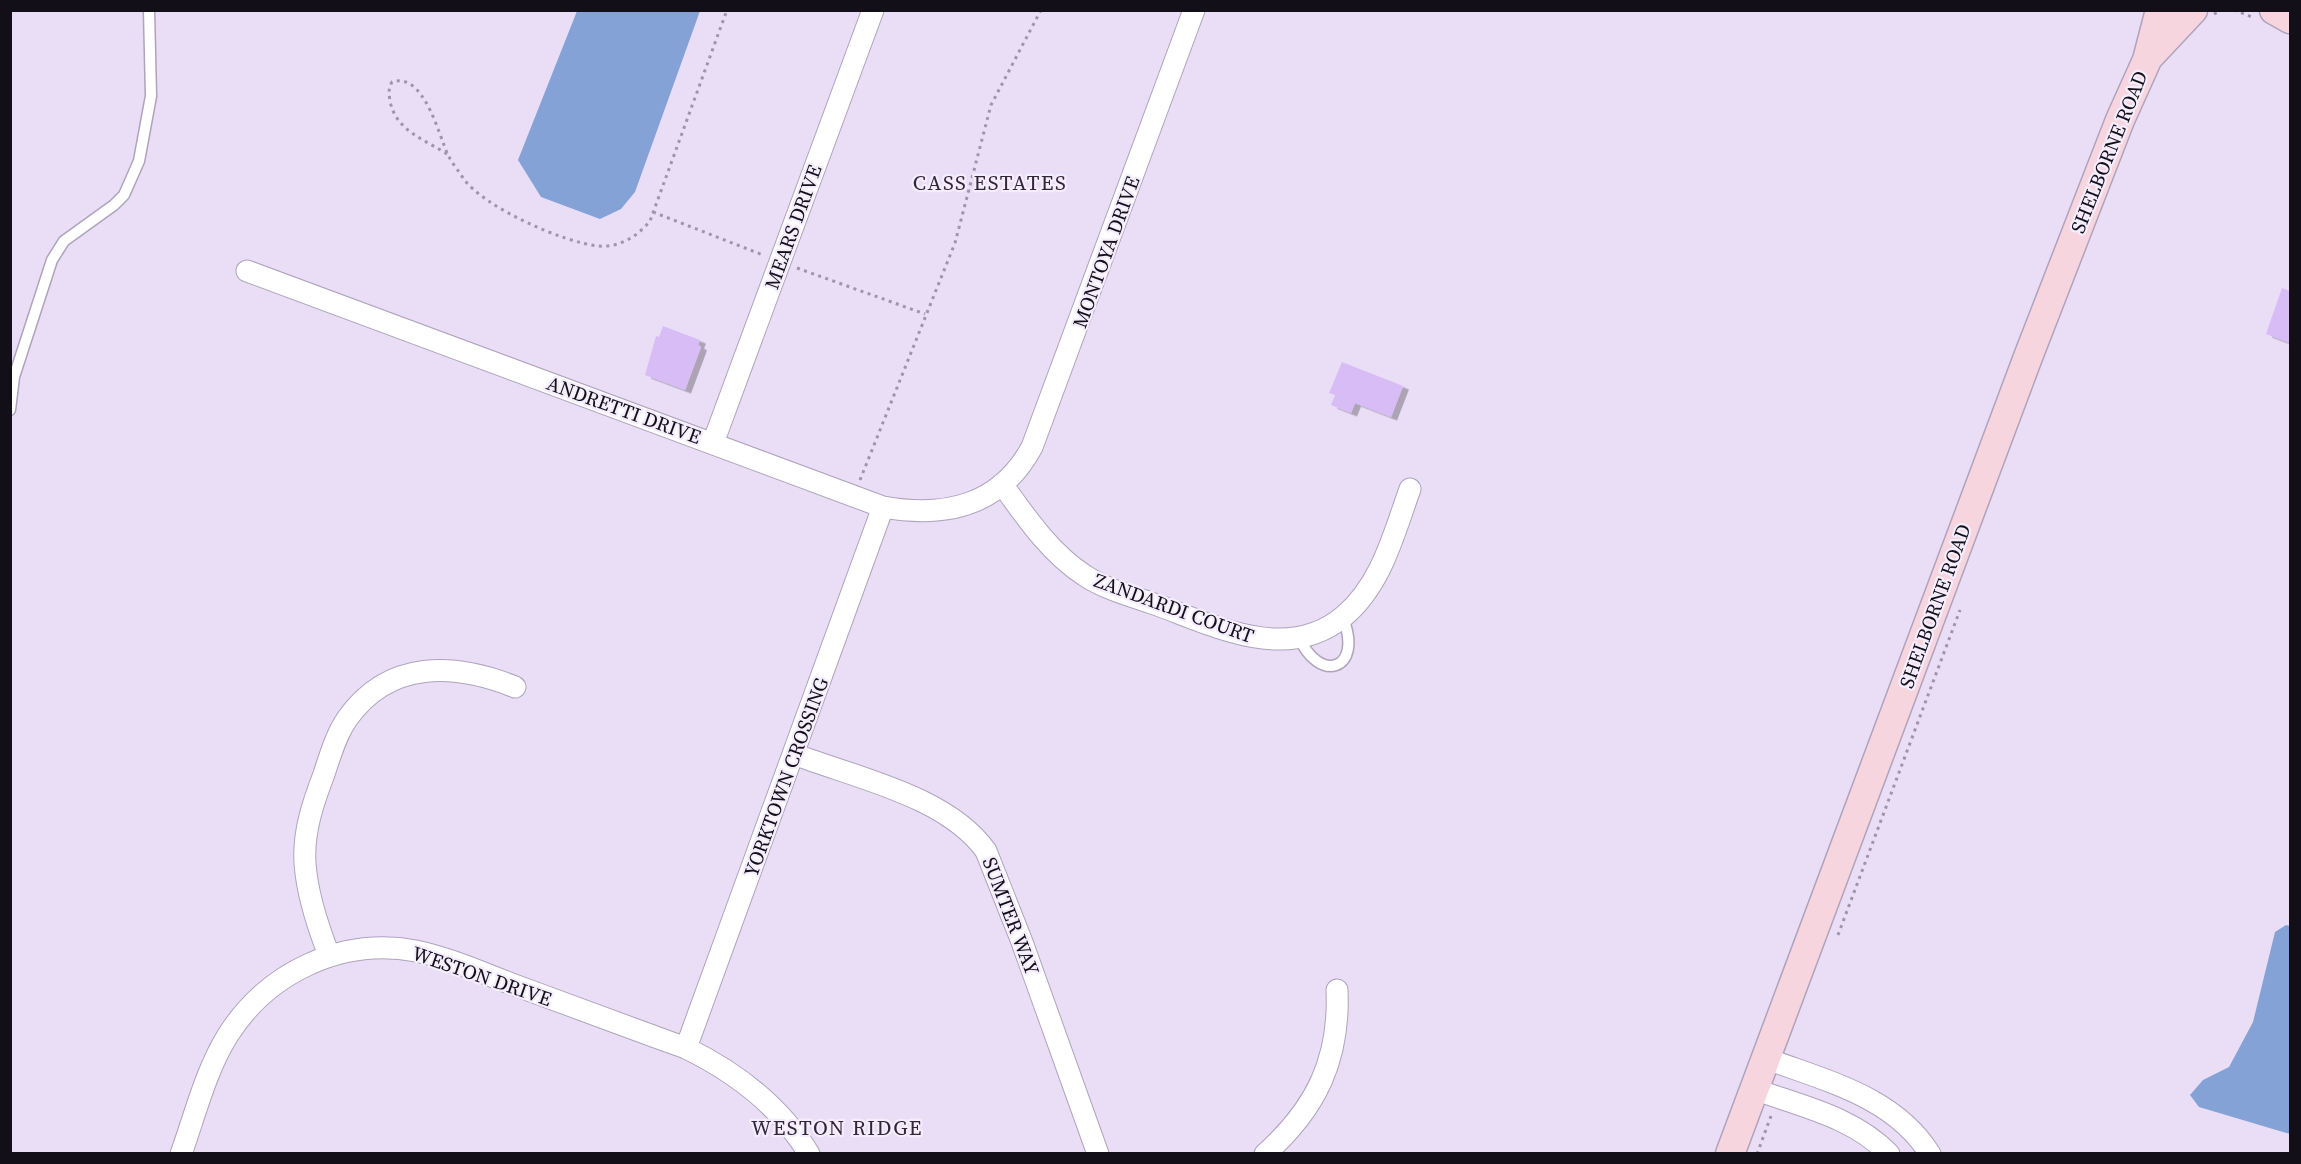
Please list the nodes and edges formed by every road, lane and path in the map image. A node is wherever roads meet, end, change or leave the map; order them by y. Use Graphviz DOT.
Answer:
graph roads {
  1 [pos="149,10"];
  2 [pos="727,10"];
  3 [pos="873,10"];
  4 [pos="1041,10"];
  5 [pos="1194,10"];
  6 [pos="2160,10"];
  7 [pos="2193,10"];
  8 [pos="2234,10"];
  9 [pos="2267,16"];
  10 [pos="2290,19"];
  11 [pos="2147,60"];
  12 [pos="447,154"];
  13 [pos="247,272"];
  14 [pos="10,410"];
  15 [pos="712,442"];
  16 [pos="1002,484"];
  17 [pos="1410,489"];
  18 [pos="854,494"];
  19 [pos="883,507"];
  20 [pos="1962,603"];
  21 [pos="1343,618"];
  22 [pos="1299,637"];
  23 [pos="515,687"];
  24 [pos="794,754"];
  25 [pos="1837,939"];
  26 [pos="328,956"];
  27 [pos="1337,990"];
  28 [pos="686,1048"];
  29 [pos="1766,1058"];
  30 [pos="1766,1093"];
  31 [pos="181,1154"];
  32 [pos="809,1154"];
  33 [pos="1098,1154"];
  34 [pos="1265,1154"];
  35 [pos="1730,1154"];
  36 [pos="1757,1154"];
  37 [pos="1889,1154"];
  38 [pos="1930,1154"];
  1 -- 14 [label="lane"];
  2 -- 12 [label="path"];
  3 -- 15 [label="street, MEARS DRIVE"];
  4 -- 18 [label="path"];
  5 -- 16 [label="street, MONTOYA DRIVE"];
  6 -- 11 [label="street, SHELBORNE ROAD"];
  7 -- 11 [label="street, SHELBORNE ROAD"];
  8 -- 9 [label="path"];
  9 -- 10 [label="street"];
  11 -- 29 [label="street, SHELBORNE ROAD"];
  12 -- 12 [label="path"];
  13 -- 15 [label="street, ANDRETTI DRIVE"];
  15 -- 18 [label="street, ANDRETTI DRIVE"];
  16 -- 19 [label="street, ANDRETTI DRIVE"];
  16 -- 22 [label="street, ZANDARDI COURT"];
  17 -- 21 [label="street, ZANDARDI COURT"];
  18 -- 19 [label="street, ANDRETTI DRIVE"];
  19 -- 24 [label="street, YORKTOWN CROSSING"];
  20 -- 25 [label="path"];
  21 -- 22 [label="street, ZANDARDI COURT"];
  21 -- 22 [label="lane"];
  23 -- 26 [label="street"];
  24 -- 28 [label="street, YORKTOWN CROSSING"];
  24 -- 33 [label="street, SUMTER WAY"];
  26 -- 28 [label="street, WESTON DRIVE"];
  26 -- 31 [label="street, WESTON DRIVE"];
  27 -- 34 [label="street"];
  28 -- 32 [label="street, WESTON DRIVE"];
  29 -- 30 [label="street, SHELBORNE ROAD"];
  29 -- 38 [label="street"];
  30 -- 35 [label="street, SHELBORNE ROAD"];
  30 -- 36 [label="path"];
  30 -- 37 [label="street"];
}
